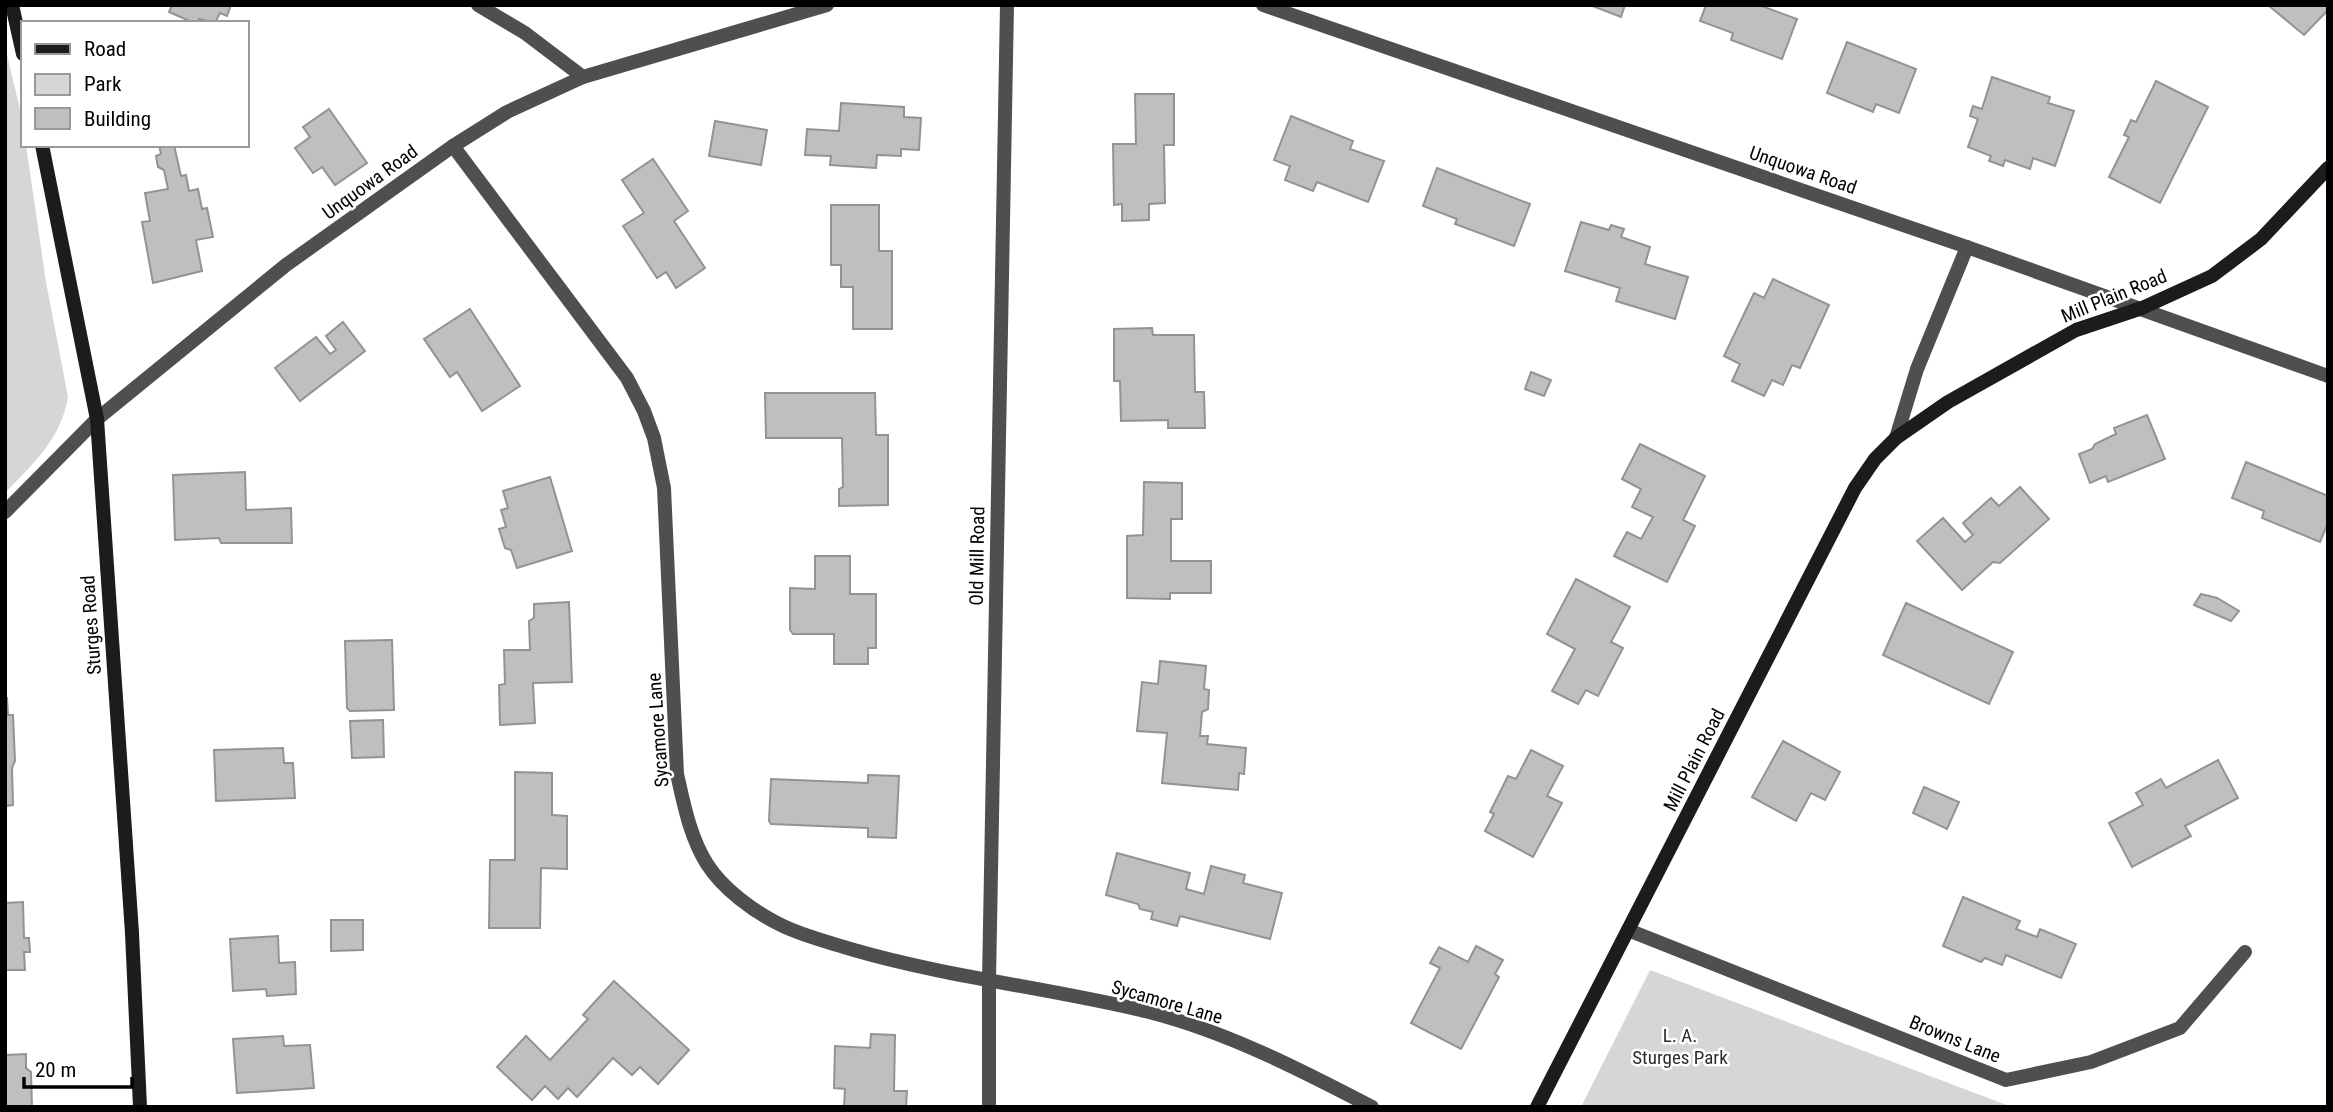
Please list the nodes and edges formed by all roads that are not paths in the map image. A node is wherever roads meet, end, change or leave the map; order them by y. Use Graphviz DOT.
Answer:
graph roads {
  1 [pos="12,5"];
  2 [pos="478,5"];
  3 [pos="827,5"];
  4 [pos="1007,5"];
  5 [pos="1263,5"];
  6 [pos="21,45"];
  7 [pos="583,78"];
  8 [pos="453,145"];
  9 [pos="42,147"];
  10 [pos="2328,168"];
  11 [pos="1967,247"];
  12 [pos="2142,308"];
  13 [pos="2328,376"];
  14 [pos="97,419"];
  15 [pos="1896,438"];
  16 [pos="5,512"];
  17 [pos="1628,930"];
  18 [pos="2245,952"];
  19 [pos="989,980"];
  20 [pos="140,1107"];
  21 [pos="989,1107"];
  22 [pos="1372,1107"];
  23 [pos="1536,1107"];
  1 -- 6 [label="main road"];
  2 -- 7 [label="street"];
  3 -- 7 [label="street, Unquowa Road"];
  4 -- 19 [label="street, Old Mill Road"];
  5 -- 11 [label="street, Unquowa Road"];
  7 -- 8 [label="street, Unquowa Road"];
  8 -- 14 [label="street, Unquowa Road"];
  8 -- 19 [label="street, Sycamore Lane"];
  9 -- 14 [label="main road, Sturges Road"];
  10 -- 12 [label="main road, Mill Plain Road"];
  11 -- 12 [label="street, Unquowa Road"];
  11 -- 15 [label="street, Mill Plain Road"];
  12 -- 13 [label="street, Unquowa Road"];
  12 -- 15 [label="main road, Mill Plain Road"];
  14 -- 16 [label="street, Unquowa Road"];
  14 -- 20 [label="main road, Sturges Road"];
  15 -- 17 [label="main road, Mill Plain Road"];
  17 -- 18 [label="street, Browns Lane"];
  17 -- 23 [label="main road, Mill Plain Road"];
  19 -- 21 [label="street, Old Mill Road"];
  19 -- 22 [label="street, Sycamore Lane"];
}
